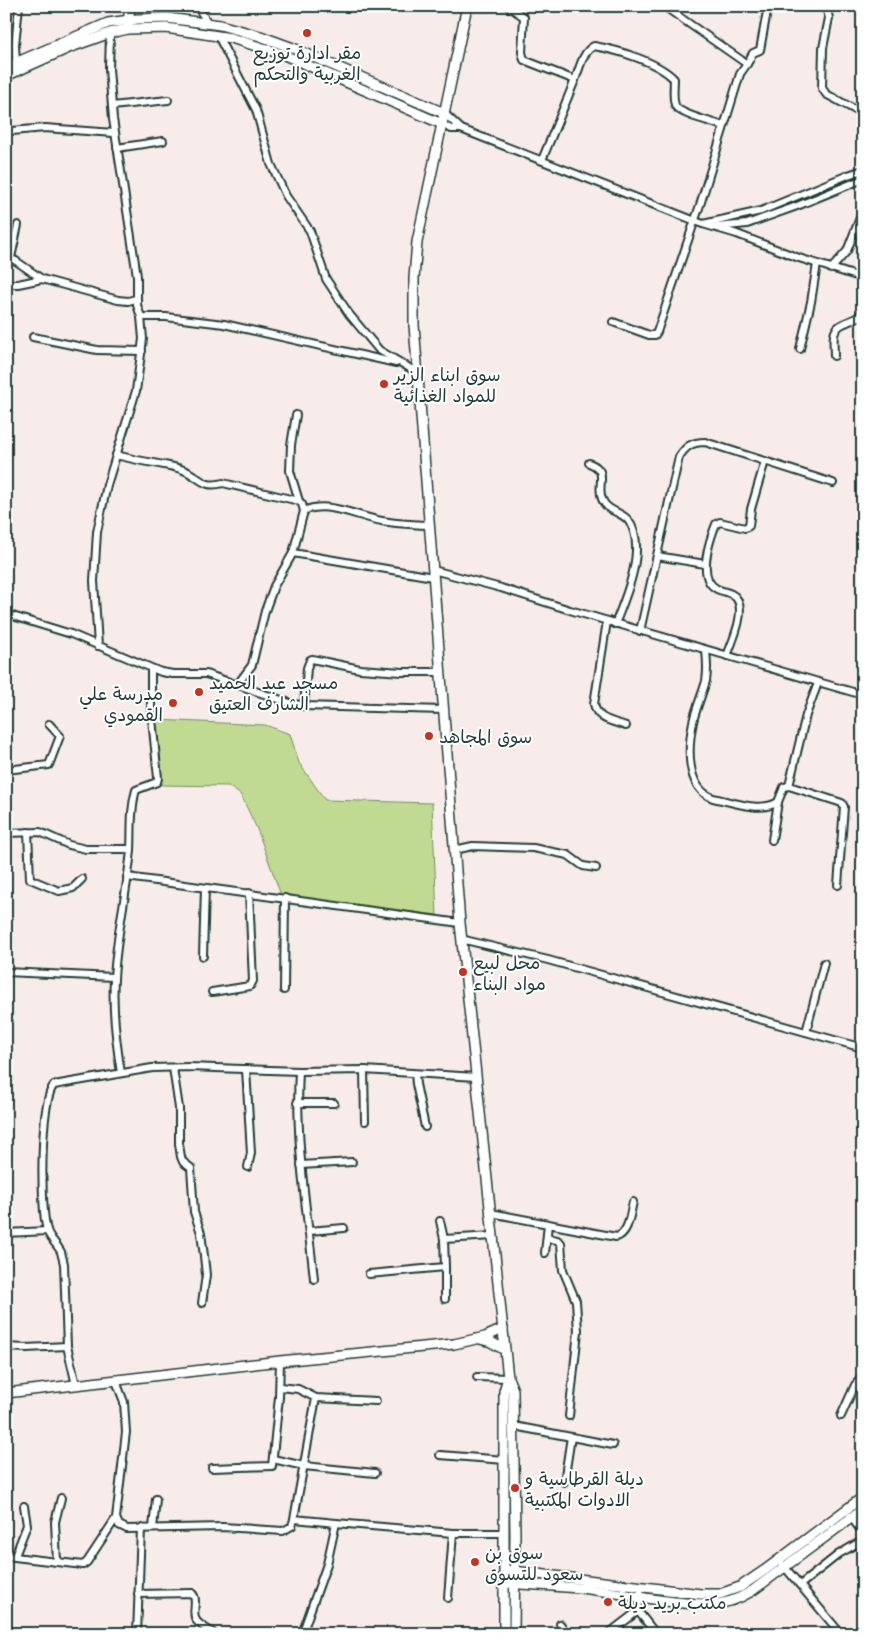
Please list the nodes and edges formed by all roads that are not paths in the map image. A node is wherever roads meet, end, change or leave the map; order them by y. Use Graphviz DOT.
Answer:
graph roads {
  1 [pos="19,6"];
  2 [pos="130,6"];
  3 [pos="197,6"];
  4 [pos="467,6"];
  5 [pos="508,6"];
  6 [pos="667,6"];
  7 [pos="768,6"];
  8 [pos="826,6"];
  9 [pos="208,23"];
  10 [pos="128,25"];
  11 [pos="97,27"];
  12 [pos="110,32"];
  13 [pos="100,36"];
  14 [pos="218,36"];
  15 [pos="16,62"];
  16 [pos="747,64"];
  17 [pos="6,66"];
  18 [pos="6,76"];
  19 [pos="575,80"];
  20 [pos="168,100"];
  21 [pos="112,106"];
  22 [pos="444,113"];
  23 [pos="863,114"];
  24 [pos="442,124"];
  25 [pos="723,126"];
  26 [pos="461,129"];
  27 [pos="12,131"];
  28 [pos="114,133"];
  29 [pos="162,141"];
  30 [pos="116,148"];
  31 [pos="542,160"];
  32 [pos="863,170"];
  33 [pos="863,179"];
  34 [pos="863,210"];
  35 [pos="694,220"];
  36 [pos="703,224"];
  37 [pos="18,225"];
  38 [pos="713,228"];
  39 [pos="9,257"];
  40 [pos="817,264"];
  41 [pos="831,269"];
  42 [pos="863,278"];
  43 [pos="42,279"];
  44 [pos="6,284"];
  45 [pos="136,299"];
  46 [pos="863,310"];
  47 [pos="141,317"];
  48 [pos="613,322"];
  49 [pos="33,337"];
  50 [pos="800,349"];
  51 [pos="142,351"];
  52 [pos="834,356"];
  53 [pos="403,364"];
  54 [pos="418,373"];
  55 [pos="296,415"];
  56 [pos="116,456"];
  57 [pos="765,461"];
  58 [pos="589,463"];
  59 [pos="833,483"];
  60 [pos="299,501"];
  61 [pos="304,511"];
  62 [pos="429,524"];
  63 [pos="293,553"];
  64 [pos="657,556"];
  65 [pos="705,564"];
  66 [pos="433,574"];
  67 [pos="6,614"];
  68 [pos="607,621"];
  69 [pos="615,624"];
  70 [pos="640,631"];
  71 [pos="98,646"];
  72 [pos="706,650"];
  73 [pos="727,656"];
  74 [pos="151,669"];
  75 [pos="440,672"];
  76 [pos="818,683"];
  77 [pos="237,685"];
  78 [pos="863,695"];
  79 [pos="304,706"];
  80 [pos="443,710"];
  81 [pos="49,724"];
  82 [pos="626,726"];
  83 [pos="6,770"];
  84 [pos="789,786"];
  85 [pos="778,802"];
  86 [pos="28,832"];
  87 [pos="6,833"];
  88 [pos="772,840"];
  89 [pos="131,850"];
  90 [pos="454,850"];
  91 [pos="596,868"];
  92 [pos="127,877"];
  93 [pos="82,879"];
  94 [pos="838,885"];
  95 [pos="205,888"];
  96 [pos="249,893"];
  97 [pos="285,898"];
  98 [pos="460,923"];
  99 [pos="461,939"];
  100 [pos="203,956"];
  101 [pos="824,963"];
  102 [pos="6,972"];
  103 [pos="114,977"];
  104 [pos="284,990"];
  105 [pos="212,992"];
  106 [pos="806,1032"];
  107 [pos="863,1048"];
  108 [pos="173,1068"];
  109 [pos="246,1069"];
  110 [pos="364,1070"];
  111 [pos="299,1071"];
  112 [pos="121,1073"];
  113 [pos="415,1074"];
  114 [pos="476,1077"];
  115 [pos="297,1103"];
  116 [pos="334,1103"];
  117 [pos="365,1121"];
  118 [pos="425,1127"];
  119 [pos="352,1162"];
  120 [pos="301,1165"];
  121 [pos="248,1168"];
  122 [pos="633,1202"];
  123 [pos="491,1213"];
  124 [pos="440,1221"];
  125 [pos="548,1224"];
  126 [pos="344,1228"];
  127 [pos="47,1231"];
  128 [pos="309,1231"];
  129 [pos="6,1233"];
  130 [pos="493,1236"];
  131 [pos="444,1238"];
  132 [pos="547,1238"];
  133 [pos="545,1253"];
  134 [pos="445,1267"];
  135 [pos="369,1274"];
  136 [pos="314,1279"];
  137 [pos="445,1298"];
  138 [pos="202,1303"];
  139 [pos="503,1329"];
  140 [pos="480,1339"];
  141 [pos="66,1346"];
  142 [pos="6,1347"];
  143 [pos="505,1350"];
  144 [pos="280,1361"];
  145 [pos="863,1376"];
  146 [pos="477,1377"];
  147 [pos="508,1378"];
  148 [pos="116,1381"];
  149 [pos="76,1385"];
  150 [pos="280,1387"];
  151 [pos="6,1393"];
  152 [pos="316,1398"];
  153 [pos="376,1401"];
  154 [pos="569,1416"];
  155 [pos="841,1416"];
  156 [pos="514,1426"];
  157 [pos="572,1438"];
  158 [pos="614,1445"];
  159 [pos="440,1456"];
  160 [pos="273,1459"];
  161 [pos="505,1460"];
  162 [pos="304,1466"];
  163 [pos="212,1468"];
  164 [pos="375,1473"];
  165 [pos="564,1482"];
  166 [pos="863,1497"];
  167 [pos="62,1498"];
  168 [pos="156,1499"];
  169 [pos="24,1506"];
  170 [pos="863,1509"];
  171 [pos="844,1510"];
  172 [pos="116,1518"];
  173 [pos="851,1518"];
  174 [pos="294,1519"];
  175 [pos="336,1523"];
  176 [pos="140,1528"];
  177 [pos="153,1528"];
  178 [pos="453,1533"];
  179 [pos="505,1533"];
  180 [pos="863,1533"];
  181 [pos="863,1540"];
  182 [pos="6,1556"];
  183 [pos="15,1556"];
  184 [pos="779,1560"];
  185 [pos="57,1562"];
  186 [pos="785,1568"];
  187 [pos="505,1570"];
  188 [pos="516,1571"];
  189 [pos="505,1583"];
  190 [pos="516,1584"];
  191 [pos="800,1585"];
  192 [pos="641,1587"];
  193 [pos="138,1594"];
  194 [pos="640,1596"];
  195 [pos="448,1598"];
  196 [pos="638,1612"];
  197 [pos="560,1624"];
  198 [pos="212,1632"];
  199 [pos="137,1634"];
  200 [pos="302,1634"];
  201 [pos="504,1634"];
  202 [pos="514,1634"];
  203 [pos="568,1634"];
  204 [pos="608,1634"];
  205 [pos="656,1634"];
  206 [pos="841,1634"];
  1 -- 15 [label="street"];
  2 -- 10 [label="main road"];
  3 -- 9 [label="street"];
  4 -- 22 [label="main road"];
  5 -- 19 [label="street"];
  6 -- 16 [label="street"];
  7 -- 16 [label="street"];
  8 -- 23 [label="street"];
  9 -- 10 [label="main road"];
  9 -- 22 [label="main road"];
  10 -- 11 [label="main road"];
  10 -- 12 [label="main road"];
  10 -- 14 [label="main road"];
  11 -- 13 [label="main road"];
  11 -- 15 [label="main road"];
  12 -- 13 [label="main road"];
  12 -- 21 [label="street"];
  13 -- 18 [label="main road"];
  14 -- 24 [label="main road"];
  14 -- 53 [label="street"];
  15 -- 17 [label="main road"];
  16 -- 25 [label="street"];
  19 -- 25 [label="street"];
  19 -- 31 [label="street"];
  20 -- 21 [label="street"];
  21 -- 28 [label="street"];
  22 -- 24 [label="main road"];
  22 -- 26 [label="street"];
  24 -- 26 [label="street"];
  24 -- 54 [label="main road"];
  25 -- 35 [label="street"];
  26 -- 31 [label="street"];
  27 -- 28 [label="street"];
  28 -- 30 [label="street"];
  29 -- 30 [label="street"];
  30 -- 45 [label="street"];
  31 -- 35 [label="street"];
  32 -- 36 [label="street"];
  33 -- 38 [label="street"];
  34 -- 41 [label="street"];
  35 -- 36 [label="street"];
  35 -- 48 [label="street"];
  36 -- 38 [label="street"];
  37 -- 39 [label="street"];
  38 -- 40 [label="street"];
  39 -- 43 [label="street"];
  40 -- 41 [label="street"];
  40 -- 50 [label="street"];
  41 -- 42 [label="street"];
  43 -- 44 [label="street"];
  43 -- 45 [label="street"];
  45 -- 47 [label="street"];
  46 -- 52 [label="street"];
  47 -- 51 [label="street"];
  47 -- 53 [label="street"];
  49 -- 51 [label="street"];
  51 -- 56 [label="street"];
  53 -- 54 [label="street"];
  54 -- 62 [label="main road"];
  55 -- 60 [label="street"];
  56 -- 60 [label="street"];
  56 -- 71 [label="street"];
  57 -- 59 [label="street"];
  57 -- 64 [label="street"];
  57 -- 65 [label="street"];
  58 -- 69 [label="street"];
  60 -- 61 [label="street"];
  61 -- 62 [label="street"];
  61 -- 63 [label="street"];
  62 -- 66 [label="main road"];
  63 -- 66 [label="street"];
  63 -- 77 [label="street"];
  64 -- 65 [label="street"];
  64 -- 70 [label="street"];
  65 -- 73 [label="street"];
  66 -- 68 [label="street"];
  66 -- 75 [label="main road"];
  67 -- 71 [label="street"];
  68 -- 69 [label="street"];
  68 -- 82 [label="street"];
  69 -- 70 [label="street"];
  70 -- 72 [label="street"];
  71 -- 74 [label="street"];
  72 -- 73 [label="street"];
  72 -- 85 [label="street"];
  73 -- 76 [label="street"];
  74 -- 77 [label="street"];
  74 -- 89 [label="street"];
  75 -- 79 [label="street"];
  75 -- 80 [label="main road"];
  76 -- 78 [label="street"];
  76 -- 84 [label="street"];
  77 -- 79 [label="street"];
  79 -- 80 [label="street"];
  80 -- 90 [label="main road"];
  81 -- 83 [label="street"];
  84 -- 85 [label="street"];
  84 -- 94 [label="street"];
  85 -- 88 [label="street"];
  86 -- 87 [label="street"];
  86 -- 89 [label="street"];
  86 -- 93 [label="street"];
  89 -- 92 [label="street"];
  90 -- 91 [label="street"];
  90 -- 98 [label="main road"];
  92 -- 95 [label="street"];
  92 -- 103 [label="street"];
  95 -- 96 [label="street"];
  95 -- 100 [label="street"];
  96 -- 97 [label="street"];
  96 -- 105 [label="street"];
  97 -- 98 [label="street"];
  97 -- 104 [label="street"];
  98 -- 99 [label="main road"];
  99 -- 106 [label="street"];
  99 -- 114 [label="main road"];
  101 -- 106 [label="street"];
  102 -- 103 [label="street"];
  103 -- 112 [label="street"];
  106 -- 107 [label="street"];
  108 -- 109 [label="street"];
  108 -- 112 [label="street"];
  108 -- 138 [label="street"];
  109 -- 111 [label="street"];
  109 -- 121 [label="street"];
  110 -- 111 [label="street"];
  110 -- 113 [label="street"];
  110 -- 117 [label="street"];
  111 -- 115 [label="street"];
  112 -- 127 [label="street"];
  113 -- 114 [label="street"];
  113 -- 118 [label="street"];
  114 -- 123 [label="main road"];
  115 -- 116 [label="street"];
  115 -- 120 [label="street"];
  119 -- 120 [label="street"];
  120 -- 128 [label="street"];
  122 -- 125 [label="street"];
  123 -- 125 [label="street"];
  123 -- 130 [label="main road"];
  124 -- 131 [label="street"];
  125 -- 132 [label="street"];
  126 -- 128 [label="street"];
  127 -- 129 [label="street"];
  127 -- 141 [label="street"];
  128 -- 136 [label="street"];
  130 -- 131 [label="street"];
  130 -- 139 [label="main road"];
  131 -- 134 [label="street"];
  132 -- 133 [label="street"];
  132 -- 154 [label="street"];
  134 -- 135 [label="street"];
  134 -- 137 [label="street"];
  139 -- 140 [label="main road"];
  139 -- 143 [label="main road"];
  140 -- 143 [label="main road"];
  140 -- 144 [label="main road"];
  141 -- 142 [label="street"];
  141 -- 149 [label="street"];
  143 -- 147 [label="main road"];
  144 -- 148 [label="main road"];
  144 -- 150 [label="street"];
  145 -- 155 [label="street"];
  146 -- 147 [label="street"];
  147 -- 156 [label="main road"];
  147 -- 161 [label="main road"];
  148 -- 149 [label="main road"];
  148 -- 172 [label="street"];
  149 -- 151 [label="main road"];
  150 -- 152 [label="street"];
  150 -- 160 [label="street"];
  152 -- 153 [label="street"];
  152 -- 162 [label="street"];
  156 -- 157 [label="street"];
  156 -- 188 [label="main road"];
  157 -- 158 [label="street"];
  157 -- 165 [label="street"];
  159 -- 161 [label="street"];
  160 -- 162 [label="street"];
  160 -- 163 [label="street"];
  161 -- 179 [label="main road"];
  162 -- 164 [label="street"];
  162 -- 174 [label="street"];
  166 -- 171 [label="main road"];
  167 -- 185 [label="street"];
  168 -- 177 [label="street"];
  169 -- 183 [label="street"];
  170 -- 173 [label="main road"];
  171 -- 173 [label="street"];
  171 -- 184 [label="main road"];
  172 -- 176 [label="street"];
  172 -- 185 [label="street"];
  173 -- 180 [label="street"];
  173 -- 186 [label="main road"];
  174 -- 175 [label="street"];
  174 -- 177 [label="street"];
  175 -- 178 [label="street"];
  175 -- 200 [label="street"];
  176 -- 177 [label="street"];
  176 -- 193 [label="street"];
  178 -- 179 [label="street"];
  178 -- 195 [label="street"];
  179 -- 187 [label="main road"];
  181 -- 191 [label="street"];
  182 -- 183 [label="street"];
  183 -- 185 [label="street"];
  184 -- 186 [label="street"];
  184 -- 192 [label="main road"];
  186 -- 191 [label="street"];
  186 -- 194 [label="main road"];
  187 -- 188 [label="main road"];
  187 -- 189 [label="main road"];
  188 -- 190 [label="main road"];
  188 -- 192 [label="main road"];
  189 -- 190 [label="main road"];
  189 -- 201 [label="main road"];
  190 -- 194 [label="main road"];
  190 -- 202 [label="main road"];
  191 -- 206 [label="street"];
  192 -- 194 [label="street"];
  193 -- 198 [label="street"];
  193 -- 199 [label="street"];
  194 -- 196 [label="street"];
  196 -- 204 [label="street"];
  196 -- 205 [label="street"];
  197 -- 203 [label="street"];
}
